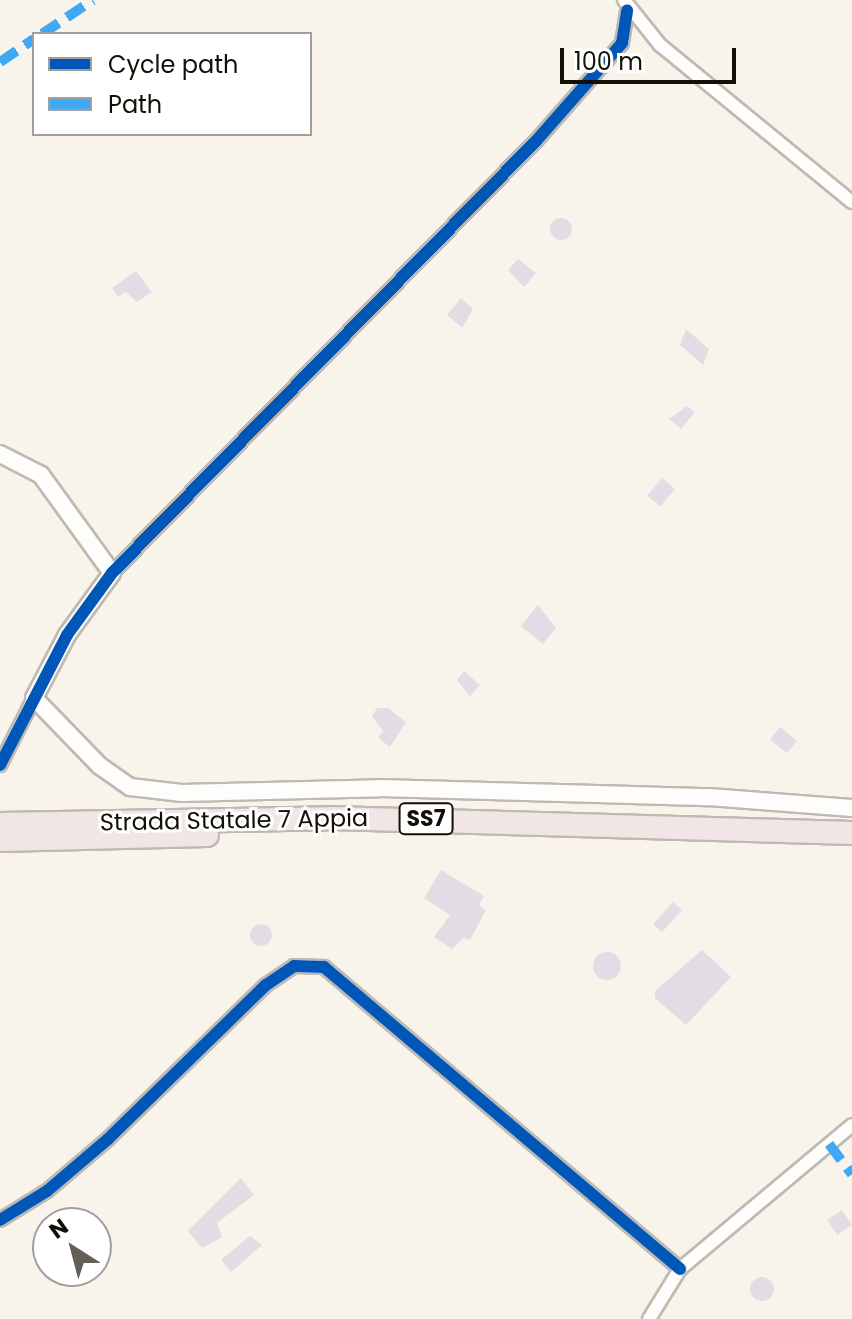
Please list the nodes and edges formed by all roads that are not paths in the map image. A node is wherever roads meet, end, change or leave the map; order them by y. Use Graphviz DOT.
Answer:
graph roads {
  1 [pos="625,5"];
  2 [pos="852,202"];
  3 [pos="0,454"];
  4 [pos="112,573"];
  5 [pos="34,698"];
  6 [pos="0,765"];
  7 [pos="852,808"];
  8 [pos="0,824"];
  9 [pos="852,833"];
  10 [pos="0,840"];
  11 [pos="852,847"];
  12 [pos="852,1125"];
  13 [pos="0,1220"];
  14 [pos="680,1269"];
  15 [pos="649,1319"];
  1 -- 2 [label="street"];
  1 -- 4 [label="street"];
  3 -- 4 [label="street"];
  4 -- 5 [label="street"];
  5 -- 6 [label="street"];
  5 -- 7 [label="street"];
  8 -- 9 [label="highway, Strada Statale 7 Appia / SS7"];
  10 -- 11 [label="highway, Strada Statale 7 Appia / SS7"];
  12 -- 14 [label="street"];
  13 -- 14 [label="street"];
  14 -- 15 [label="street"];
}
